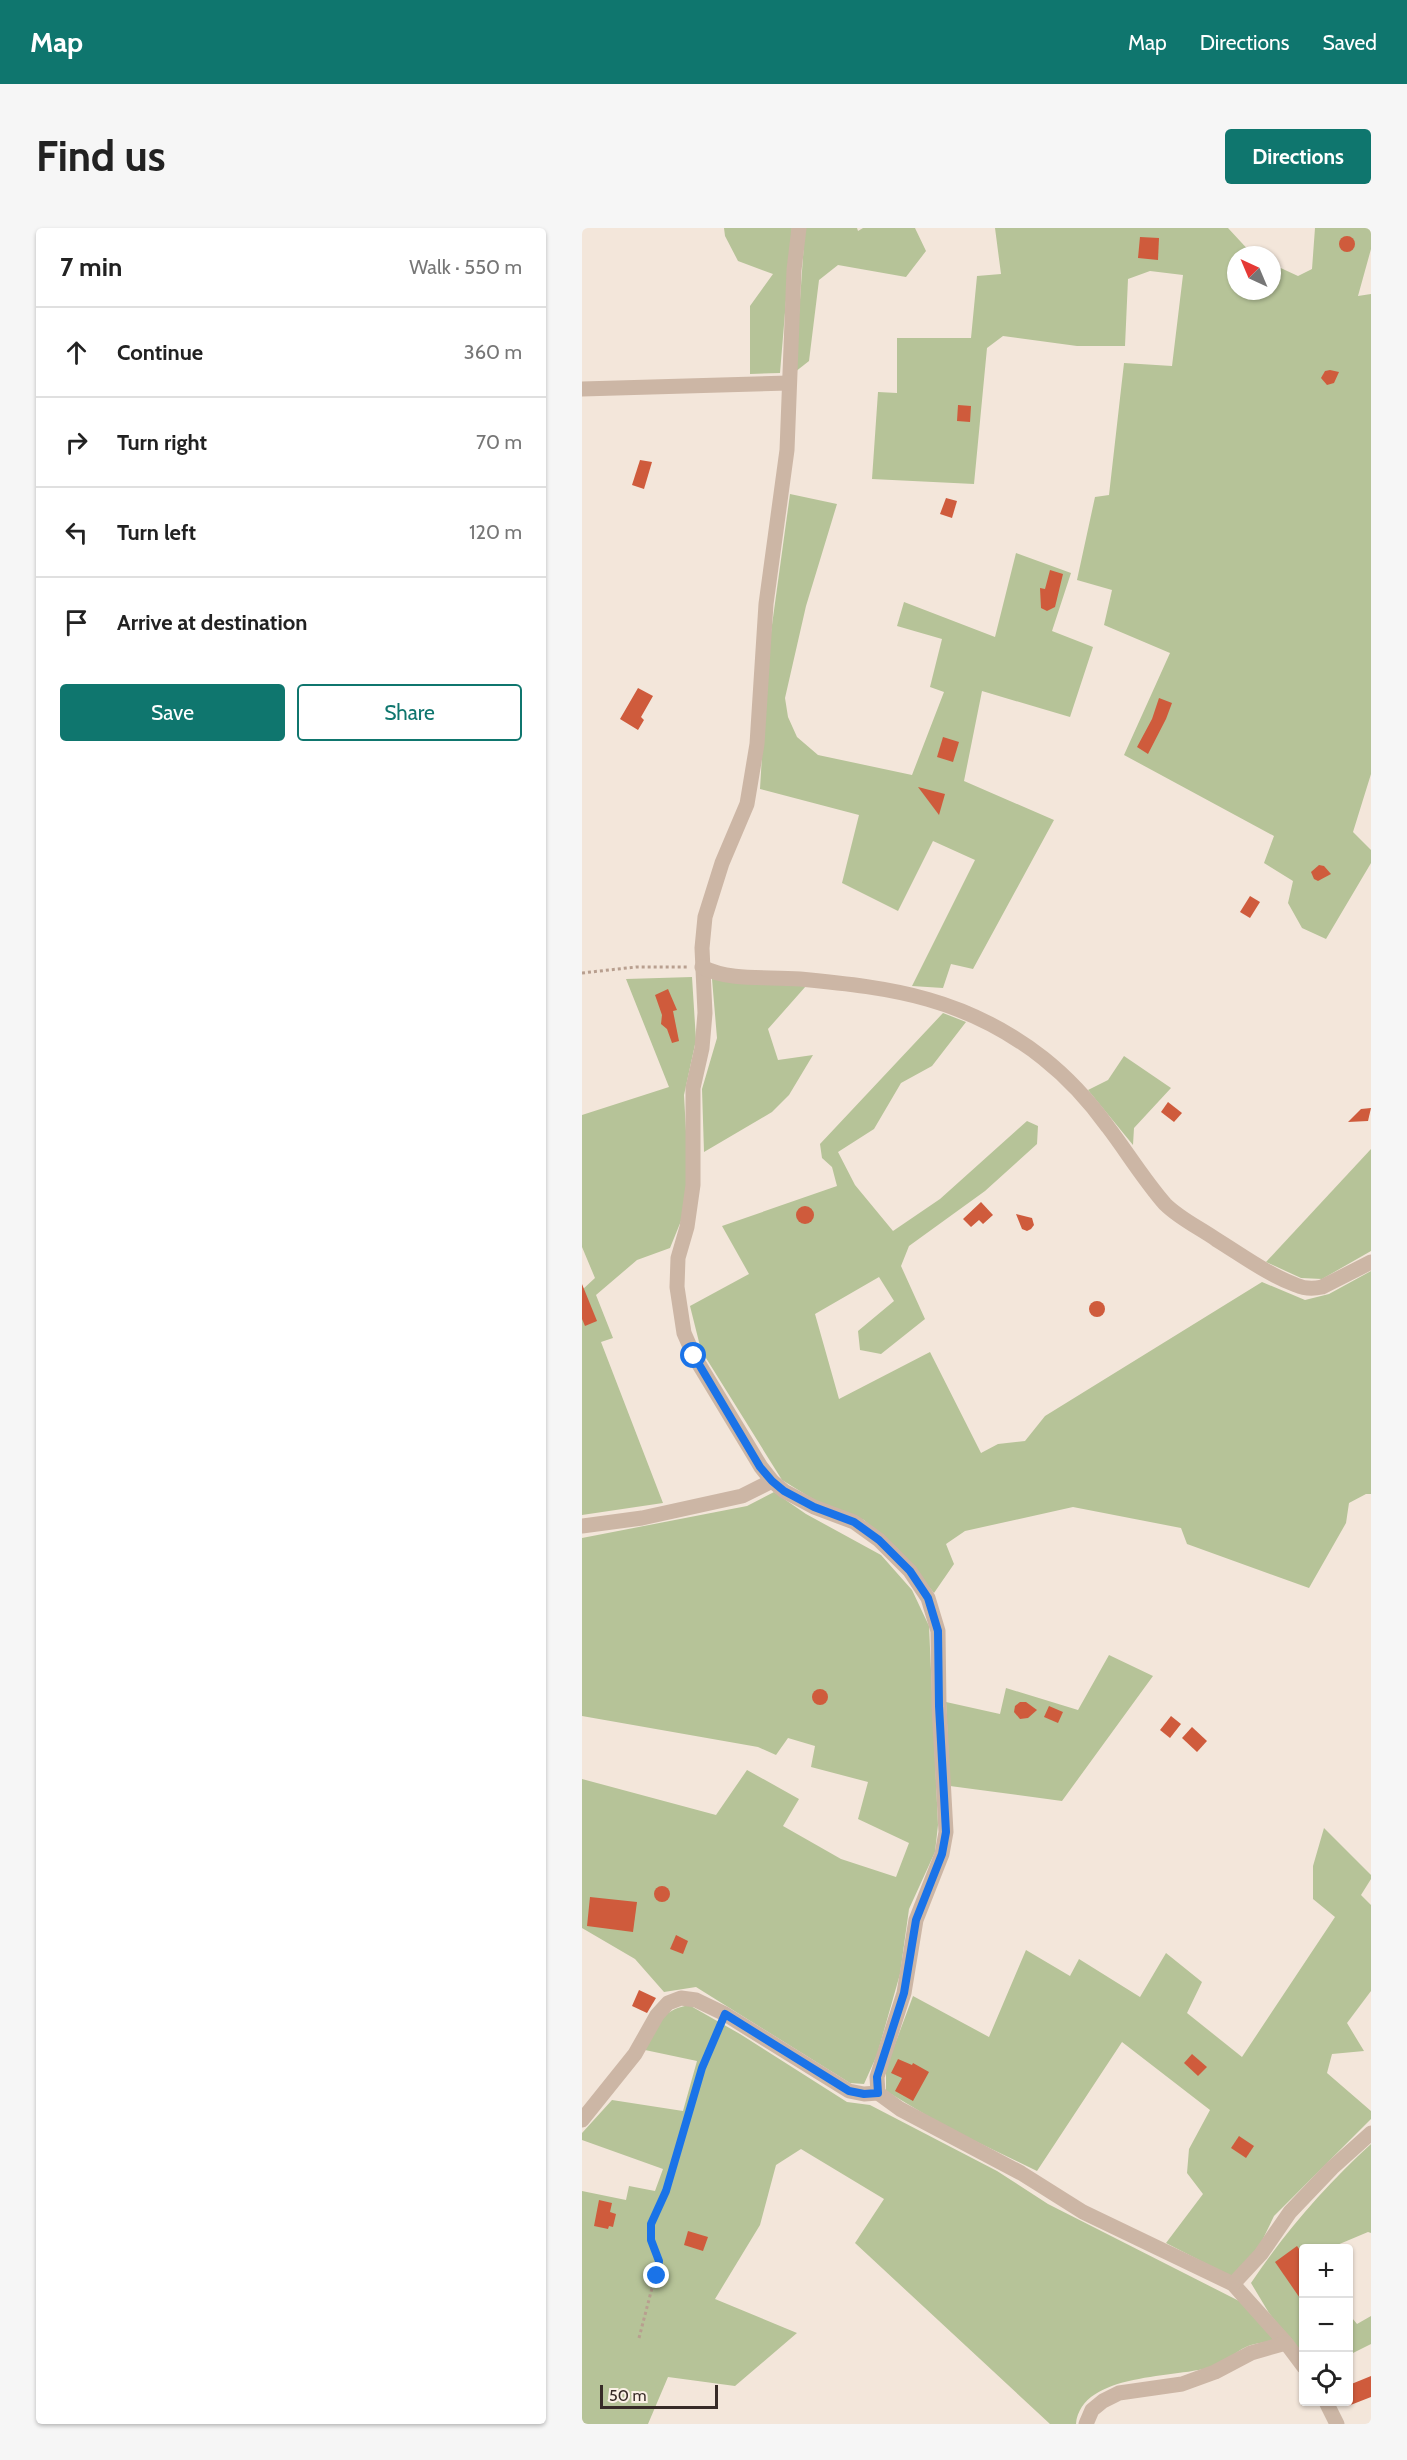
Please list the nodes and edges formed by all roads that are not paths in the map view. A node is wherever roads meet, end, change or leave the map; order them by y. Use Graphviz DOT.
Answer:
graph roads {
  1 [pos="799,228"];
  2 [pos="789,383"];
  3 [pos="582,389"];
  4 [pos="702,967"];
  5 [pos="1371,1262"];
  6 [pos="772,1481"];
  7 [pos="582,1526"];
  8 [pos="878,2093"];
  9 [pos="582,2120"];
  10 [pos="1371,2133"];
  11 [pos="1233,2284"];
  12 [pos="1286,2343"];
  13 [pos="1299,2360"];
  14 [pos="1328,2406"];
  15 [pos="1086,2424"];
  16 [pos="1337,2424"];
  1 -- 2 [label="street"];
  2 -- 3 [label="street"];
  2 -- 4 [label="street"];
  4 -- 5 [label="street"];
  4 -- 6 [label="street"];
  6 -- 7 [label="street"];
  6 -- 8 [label="street"];
  8 -- 9 [label="street"];
  8 -- 11 [label="street"];
  10 -- 11 [label="street"];
  11 -- 12 [label="street"];
  12 -- 13 [label="street"];
  12 -- 15 [label="street"];
  14 -- 16 [label="street"];
}
